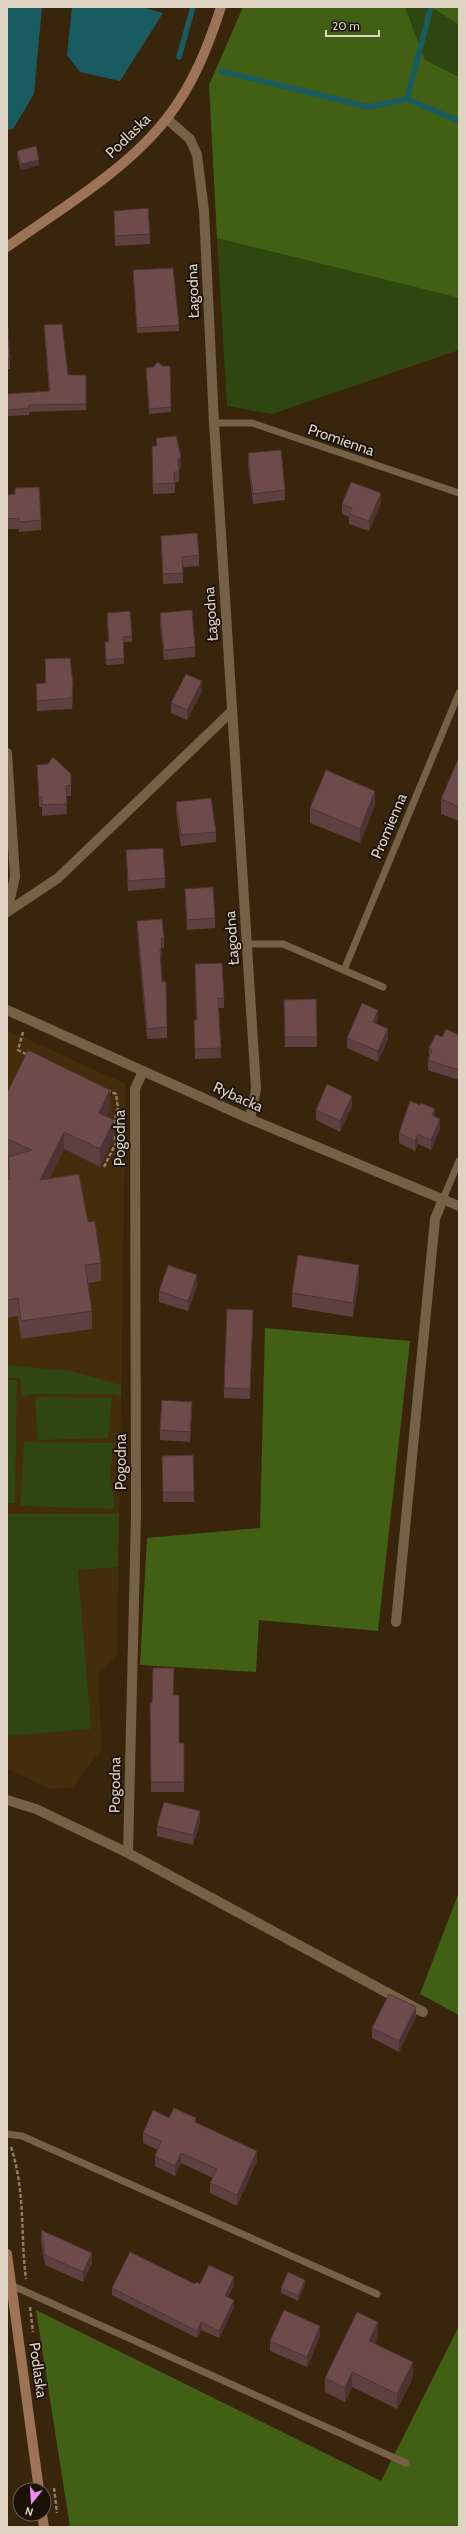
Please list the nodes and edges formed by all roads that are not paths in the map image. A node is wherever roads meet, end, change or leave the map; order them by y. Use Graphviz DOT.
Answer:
graph roads {
  1 [pos="220,7"];
  2 [pos="167,119"];
  3 [pos="7,247"];
  4 [pos="214,423"];
  5 [pos="459,494"];
  6 [pos="459,692"];
  7 [pos="232,711"];
  8 [pos="7,754"];
  9 [pos="7,912"];
  10 [pos="248,944"];
  11 [pos="344,970"];
  12 [pos="383,987"];
  13 [pos="7,1010"];
  14 [pos="143,1072"];
  15 [pos="250,1120"];
  16 [pos="459,1161"];
  17 [pos="443,1199"];
  18 [pos="459,1206"];
  19 [pos="396,1622"];
  20 [pos="7,1800"];
  21 [pos="128,1853"];
  22 [pos="422,2012"];
  23 [pos="7,2134"];
  24 [pos="7,2254"];
  25 [pos="11,2285"];
  26 [pos="377,2294"];
  27 [pos="406,2463"];
  28 [pos="38,2482"];
  1 -- 2 [label="street, Podlaska"];
  2 -- 3 [label="street, Podlaska"];
  2 -- 4 [label="street, Łagodna"];
  4 -- 5 [label="lane, Promienna"];
  4 -- 7 [label="street, Łagodna"];
  6 -- 11 [label="lane, Promienna"];
  7 -- 9 [label="street"];
  7 -- 10 [label="street, Łagodna"];
  8 -- 9 [label="street"];
  10 -- 11 [label="lane"];
  10 -- 15 [label="street, Łagodna"];
  11 -- 12 [label="lane"];
  13 -- 14 [label="street, Rybacka"];
  14 -- 15 [label="street, Rybacka"];
  14 -- 21 [label="street, Pogodna"];
  15 -- 17 [label="street, Rybacka"];
  16 -- 17 [label="lane"];
  17 -- 18 [label="street, Rybacka"];
  17 -- 19 [label="street"];
  20 -- 21 [label="street"];
  21 -- 22 [label="street"];
  23 -- 26 [label="lane"];
  24 -- 25 [label="street, Podlaska"];
  25 -- 27 [label="lane"];
  25 -- 28 [label="street, Podlaska"];
}
